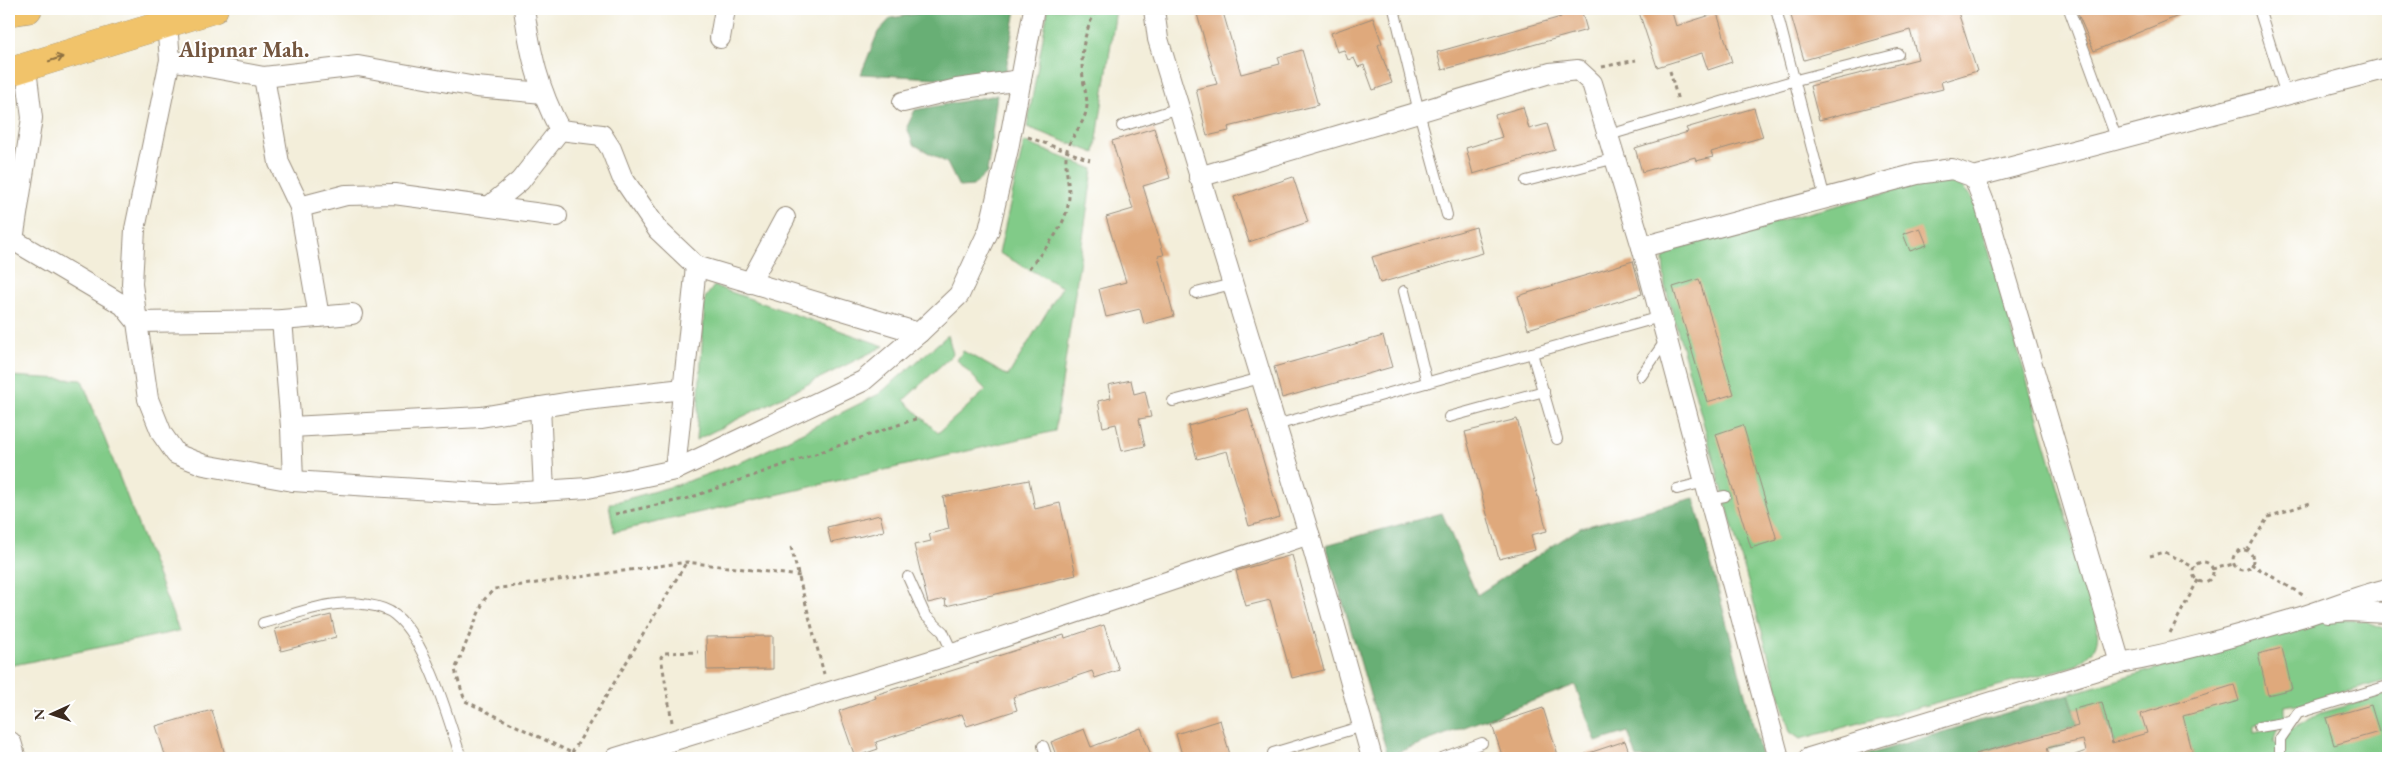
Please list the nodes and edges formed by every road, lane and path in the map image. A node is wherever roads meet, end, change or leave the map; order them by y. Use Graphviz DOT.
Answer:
graph roads {
  1 [pos="28,9"];
  2 [pos="214,9"];
  3 [pos="524,9"];
  4 [pos="725,9"];
  5 [pos="1034,9"];
  6 [pos="1097,9"];
  7 [pos="1154,9"];
  8 [pos="1394,9"];
  9 [pos="1776,9"];
  10 [pos="2069,9"];
  11 [pos="2259,9"];
  12 [pos="9,12"];
  13 [pos="167,24"];
  14 [pos="720,38"];
  15 [pos="1898,54"];
  16 [pos="170,60"];
  17 [pos="1636,60"];
  18 [pos="2388,68"];
  19 [pos="17,70"];
  20 [pos="1670,71"];
  21 [pos="1583,74"];
  22 [pos="264,77"];
  23 [pos="1021,80"];
  24 [pos="1796,80"];
  25 [pos="543,93"];
  26 [pos="2286,95"];
  27 [pos="903,102"];
  28 [pos="1178,108"];
  29 [pos="1419,112"];
  30 [pos="1681,114"];
  31 [pos="1122,126"];
  32 [pos="560,130"];
  33 [pos="1024,135"];
  34 [pos="1608,135"];
  35 [pos="2117,140"];
  36 [pos="1067,151"];
  37 [pos="1616,158"];
  38 [pos="1090,160"];
  39 [pos="1199,177"];
  40 [pos="1974,177"];
  41 [pos="1526,181"];
  42 [pos="1825,198"];
  43 [pos="490,206"];
  44 [pos="300,207"];
  45 [pos="1447,215"];
  46 [pos="557,216"];
  47 [pos="785,218"];
  48 [pos="1642,247"];
  49 [pos="696,266"];
  50 [pos="1029,268"];
  51 [pos="750,283"];
  52 [pos="1232,284"];
  53 [pos="1404,291"];
  54 [pos="1196,293"];
  55 [pos="352,314"];
  56 [pos="1660,316"];
  57 [pos="319,317"];
  58 [pos="282,320"];
  59 [pos="137,322"];
  60 [pos="919,334"];
  61 [pos="1666,339"];
  62 [pos="1532,353"];
  63 [pos="1641,376"];
  64 [pos="1261,378"];
  65 [pos="1427,383"];
  66 [pos="683,389"];
  67 [pos="1544,391"];
  68 [pos="1173,401"];
  69 [pos="540,407"];
  70 [pos="1449,417"];
  71 [pos="918,418"];
  72 [pos="1276,425"];
  73 [pos="291,427"];
  74 [pos="1557,439"];
  75 [pos="675,470"];
  76 [pos="293,481"];
  77 [pos="1676,489"];
  78 [pos="544,491"];
  79 [pos="1713,493"];
  80 [pos="2310,503"];
  81 [pos="615,514"];
  82 [pos="1309,534"];
  83 [pos="791,547"];
  84 [pos="2247,551"];
  85 [pos="2150,556"];
  86 [pos="687,562"];
  87 [pos="2234,564"];
  88 [pos="2251,564"];
  89 [pos="2195,568"];
  90 [pos="2212,569"];
  91 [pos="800,576"];
  92 [pos="908,577"];
  93 [pos="2198,580"];
  94 [pos="2388,589"];
  95 [pos="2310,613"];
  96 [pos="2388,613"];
  97 [pos="263,623"];
  98 [pos="698,652"];
  99 [pos="952,654"];
  100 [pos="2170,654"];
  101 [pos="2120,663"];
  102 [pos="2388,686"];
  103 [pos="828,692"];
  104 [pos="2290,722"];
  105 [pos="1363,726"];
  106 [pos="2259,727"];
  107 [pos="676,740"];
  108 [pos="1482,743"];
  109 [pos="9,744"];
  110 [pos="1043,746"];
  111 [pos="572,753"];
  112 [pos="1273,753"];
  113 [pos="12,758"];
  114 [pos="461,758"];
  115 [pos="574,758"];
  116 [pos="616,758"];
  117 [pos="1047,758"];
  118 [pos="1372,758"];
  119 [pos="1442,758"];
  120 [pos="1779,758"];
  121 [pos="1810,758"];
  122 [pos="2280,758"];
  1 -- 12 [label="highway"];
  2 -- 13 [label="highway"];
  3 -- 25 [label="street"];
  4 -- 14 [label="street"];
  5 -- 23 [label="street"];
  6 -- 36 [label="path"];
  7 -- 28 [label="street"];
  8 -- 29 [label="lane"];
  9 -- 24 [label="lane"];
  10 -- 35 [label="lane"];
  11 -- 26 [label="lane"];
  13 -- 16 [label="street"];
  19 -- 13 [label="highway, one-way"];
  15 -- 24 [label="lane"];
  16 -- 22 [label="street"];
  16 -- 59 [label="street"];
  17 -- 21 [label="path"];
  18 -- 26 [label="street"];
  19 -- 59 [label="street"];
  20 -- 30 [label="path"];
  21 -- 29 [label="street"];
  21 -- 34 [label="street"];
  22 -- 25 [label="street"];
  22 -- 44 [label="street"];
  23 -- 27 [label="street"];
  23 -- 60 [label="street"];
  24 -- 30 [label="lane"];
  24 -- 42 [label="lane"];
  25 -- 32 [label="street"];
  26 -- 35 [label="street"];
  28 -- 31 [label="lane"];
  28 -- 39 [label="street"];
  29 -- 39 [label="street"];
  29 -- 45 [label="lane"];
  30 -- 34 [label="lane"];
  32 -- 43 [label="street"];
  32 -- 49 [label="street"];
  33 -- 36 [label="path"];
  34 -- 37 [label="street"];
  35 -- 40 [label="street"];
  36 -- 38 [label="path"];
  36 -- 50 [label="path"];
  37 -- 41 [label="lane"];
  37 -- 48 [label="street"];
  39 -- 52 [label="street"];
  40 -- 42 [label="street"];
  40 -- 101 [label="street"];
  42 -- 48 [label="street"];
  43 -- 44 [label="street"];
  43 -- 46 [label="street"];
  44 -- 57 [label="street"];
  47 -- 51 [label="street"];
  48 -- 56 [label="street"];
  49 -- 51 [label="street"];
  49 -- 66 [label="street"];
  51 -- 60 [label="street"];
  52 -- 54 [label="lane"];
  52 -- 64 [label="street"];
  53 -- 65 [label="lane"];
  55 -- 57 [label="street"];
  56 -- 61 [label="street"];
  56 -- 62 [label="lane"];
  57 -- 58 [label="street"];
  58 -- 59 [label="street"];
  58 -- 73 [label="street"];
  59 -- 76 [label="street"];
  60 -- 75 [label="street"];
  61 -- 63 [label="lane"];
  61 -- 79 [label="street"];
  62 -- 65 [label="lane"];
  62 -- 67 [label="lane"];
  64 -- 68 [label="lane"];
  64 -- 72 [label="street"];
  65 -- 72 [label="lane"];
  66 -- 69 [label="street"];
  66 -- 75 [label="street"];
  67 -- 70 [label="lane"];
  67 -- 74 [label="lane"];
  69 -- 73 [label="street"];
  69 -- 78 [label="street"];
  71 -- 81 [label="path"];
  72 -- 82 [label="street"];
  73 -- 76 [label="street"];
  75 -- 78 [label="street"];
  76 -- 78 [label="street"];
  77 -- 79 [label="lane"];
  79 -- 120 [label="street"];
  80 -- 84 [label="path"];
  82 -- 99 [label="street"];
  82 -- 105 [label="street"];
  83 -- 91 [label="path"];
  84 -- 87 [label="path"];
  84 -- 88 [label="path"];
  85 -- 89 [label="path"];
  86 -- 91 [label="path"];
  86 -- 111 [label="path"];
  86 -- 111 [label="path"];
  87 -- 88 [label="path"];
  87 -- 90 [label="path"];
  88 -- 95 [label="path"];
  89 -- 90 [label="path"];
  89 -- 93 [label="path"];
  90 -- 93 [label="path"];
  91 -- 103 [label="path"];
  92 -- 99 [label="lane"];
  93 -- 100 [label="path"];
  94 -- 95 [label="street"];
  95 -- 96 [label="street"];
  95 -- 100 [label="street"];
  97 -- 114 [label="lane"];
  98 -- 107 [label="path"];
  99 -- 103 [label="street"];
  100 -- 101 [label="street"];
  101 -- 121 [label="street"];
  102 -- 104 [label="lane"];
  103 -- 107 [label="street"];
  104 -- 106 [label="lane"];
  104 -- 122 [label="lane"];
  105 -- 112 [label="lane"];
  105 -- 118 [label="street"];
  107 -- 116 [label="street"];
  108 -- 119 [label="lane"];
  109 -- 113 [label="street"];
  110 -- 117 [label="lane"];
  111 -- 115 [label="path"];
}
